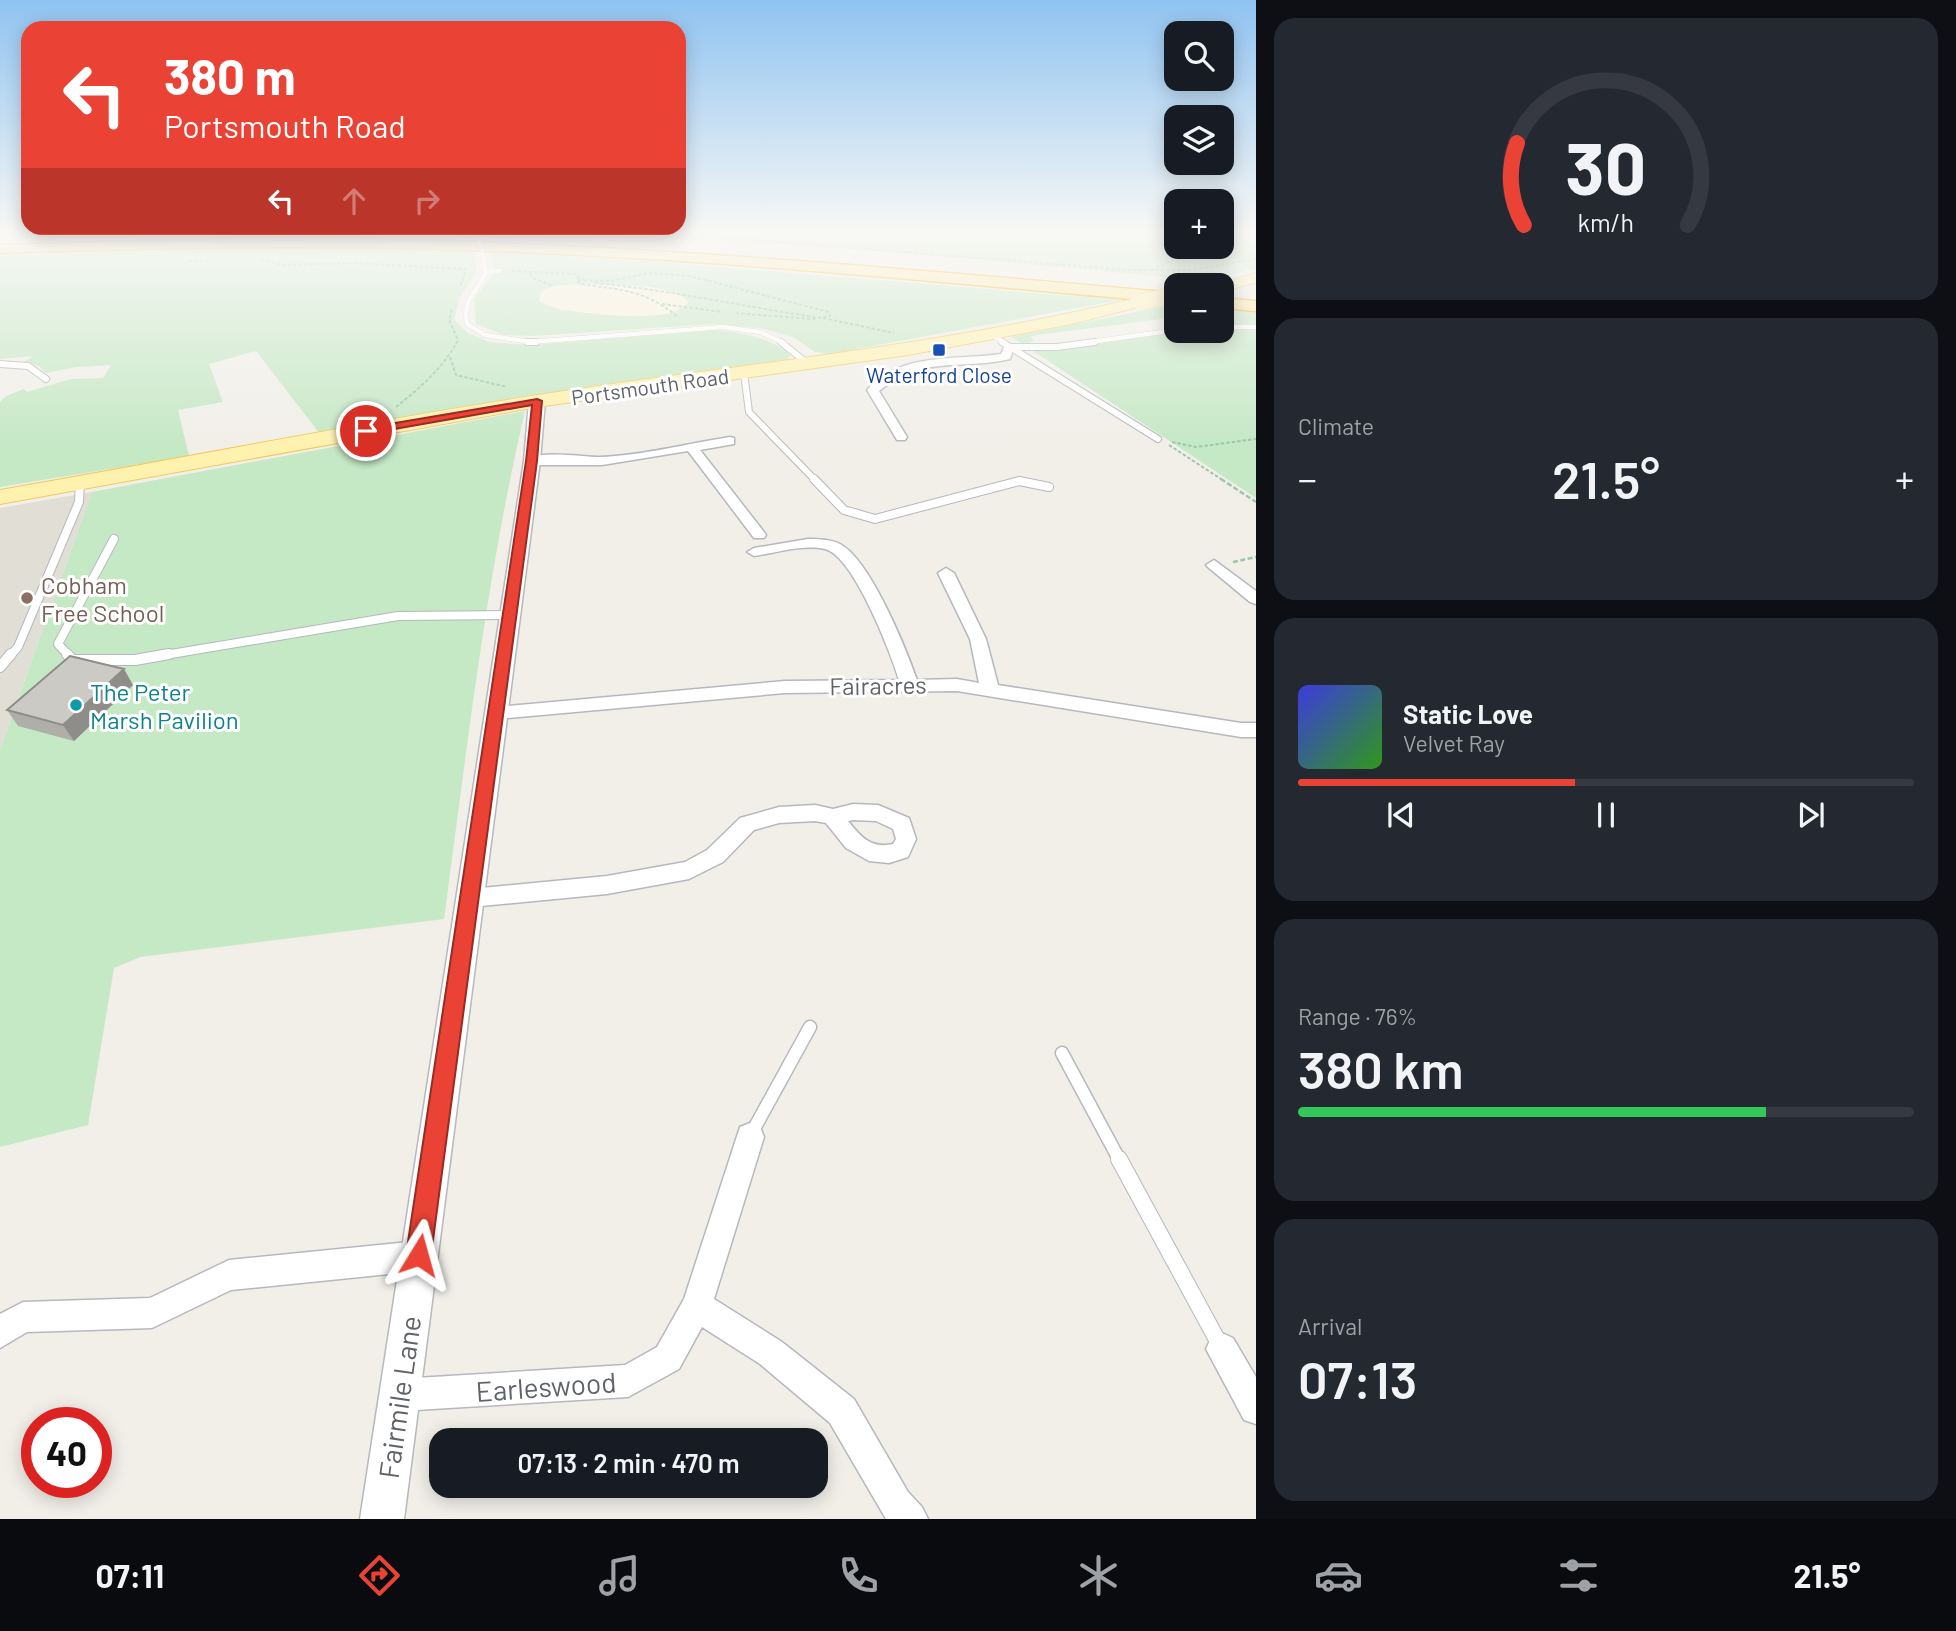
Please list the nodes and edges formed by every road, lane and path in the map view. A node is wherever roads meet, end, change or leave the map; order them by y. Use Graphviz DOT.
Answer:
graph roads {
  1 [pos="454,305"];
  2 [pos="467,305"];
  3 [pos="663,305"];
  4 [pos="669,305"];
  5 [pos="736,305"];
  6 [pos="803,305"];
  7 [pos="1127,305"];
  8 [pos="823,318"];
  9 [pos="680,319"];
  10 [pos="1234,327"];
  11 [pos="1256,327"];
  12 [pos="1164,332"];
  13 [pos="894,333"];
  14 [pos="992,335"];
  15 [pos="1009,347"];
  16 [pos="450,357"];
  17 [pos="0,364"];
  18 [pos="808,364"];
  19 [pos="744,373"];
  20 [pos="46,379"];
  21 [pos="508,387"];
  22 [pos="537,401"];
  23 [pos="366,431"];
  24 [pos="901,437"];
  25 [pos="1158,439"];
  26 [pos="1256,439"];
  27 [pos="730,440"];
  28 [pos="691,447"];
  29 [pos="532,461"];
  30 [pos="80,483"];
  31 [pos="1049,487"];
  32 [pos="0,497"];
  33 [pos="1256,502"];
  34 [pos="759,535"];
  35 [pos="114,539"];
  36 [pos="754,552"];
  37 [pos="1214,565"];
  38 [pos="946,573"];
  39 [pos="1256,600"];
  40 [pos="510,615"];
  41 [pos="0,667"];
  42 [pos="910,685"];
  43 [pos="990,691"];
  44 [pos="497,713"];
  45 [pos="1256,730"];
  46 [pos="832,817"];
  47 [pos="471,898"];
  48 [pos="810,1027"];
  49 [pos="1062,1053"];
  50 [pos="750,1137"];
  51 [pos="419,1255"];
  52 [pos="697,1306"];
  53 [pos="0,1332"];
  54 [pos="1222,1349"];
  55 [pos="400,1395"];
  56 [pos="1256,1408"];
  57 [pos="382,1519"];
  58 [pos="910,1519"];
  1 -- 16 [label="path"];
  2 -- 18 [label="lane"];
  3 -- 9 [label="path"];
  4 -- 8 [label="path"];
  5 -- 8 [label="path"];
  6 -- 8 [label="path"];
  7 -- 14 [label="main road, Portsmouth Road, bridge"];
  8 -- 13 [label="path"];
  10 -- 11 [label="lane"];
  12 -- 15 [label="lane"];
  14 -- 15 [label="lane"];
  14 -- 18 [label="main road, Portsmouth Road"];
  15 -- 24 [label="street"];
  15 -- 25 [label="lane"];
  16 -- 21 [label="path"];
  16 -- 23 [label="path"];
  17 -- 20 [label="lane"];
  18 -- 19 [label="main road, Portsmouth Road"];
  19 -- 22 [label="main road, Portsmouth Road"];
  19 -- 31 [label="lane"];
  22 -- 23 [label="main road, Portsmouth Road"];
  22 -- 29 [label="street, Fairmile Lane"];
  23 -- 30 [label="main road, Portsmouth Road"];
  25 -- 26 [label="path"];
  25 -- 33 [label="path"];
  27 -- 28 [label="street"];
  28 -- 29 [label="street"];
  28 -- 34 [label="street"];
  29 -- 40 [label="street, Fairmile Lane"];
  30 -- 32 [label="main road, Portsmouth Road"];
  30 -- 41 [label="lane"];
  35 -- 40 [label="lane"];
  36 -- 42 [label="street"];
  37 -- 39 [label="street"];
  38 -- 43 [label="street"];
  40 -- 44 [label="street, Fairmile Lane"];
  42 -- 43 [label="street, Fairacres"];
  42 -- 44 [label="street, Fairacres"];
  43 -- 45 [label="street, Fairacres"];
  44 -- 47 [label="street, Fairmile Lane"];
  46 -- 47 [label="street"];
  47 -- 51 [label="street, Fairmile Lane"];
  48 -- 50 [label="lane"];
  49 -- 54 [label="lane"];
  50 -- 52 [label="street, Earleswood"];
  51 -- 53 [label="street"];
  51 -- 55 [label="street, Fairmile Lane"];
  52 -- 55 [label="street, Earleswood"];
  52 -- 58 [label="street"];
  54 -- 56 [label="street"];
  55 -- 57 [label="street, Fairmile Lane"];
}
